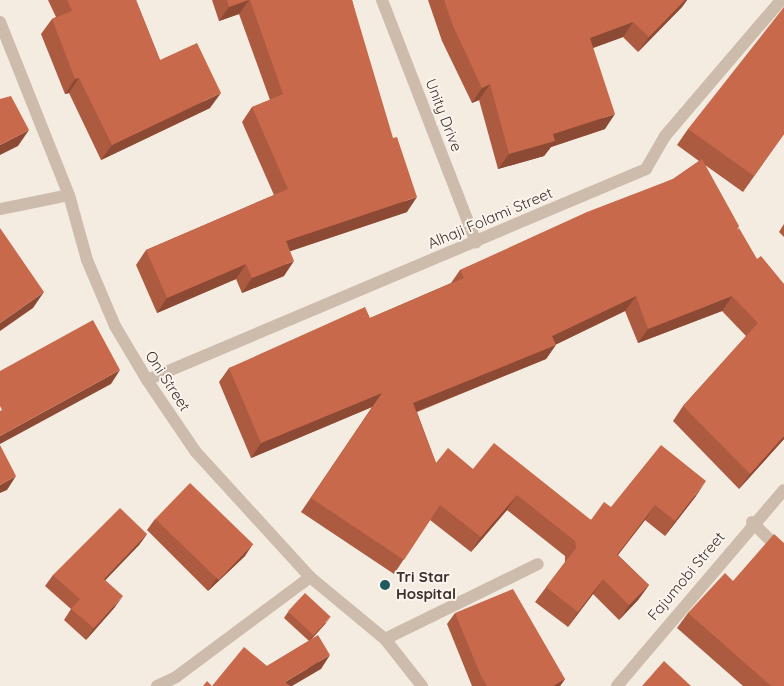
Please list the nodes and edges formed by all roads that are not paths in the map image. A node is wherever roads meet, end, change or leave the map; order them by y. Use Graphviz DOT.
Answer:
graph roads {
  1 [pos="382,0"];
  2 [pos="781,0"];
  3 [pos="0,22"];
  4 [pos="69,195"];
  5 [pos="0,209"];
  6 [pos="476,242"];
  7 [pos="147,380"];
  8 [pos="784,490"];
  9 [pos="752,522"];
  10 [pos="784,554"];
  11 [pos="538,564"];
  12 [pos="310,577"];
  13 [pos="385,639"];
  14 [pos="157,686"];
  15 [pos="422,686"];
  16 [pos="617,686"];
  1 -- 6 [label="street, Unity Drive"];
  2 -- 6 [label="street, Alhaji Folami Street"];
  3 -- 4 [label="street, Oni Street"];
  4 -- 5 [label="street"];
  4 -- 7 [label="street, Oni Street"];
  6 -- 7 [label="street, Alhaji Folami Street"];
  7 -- 12 [label="street, Oni Street"];
  8 -- 9 [label="street, Fajumobi Street"];
  9 -- 10 [label="street"];
  9 -- 16 [label="street, Fajumobi Street"];
  11 -- 13 [label="street"];
  12 -- 13 [label="street, Oni Street"];
  12 -- 14 [label="street"];
  13 -- 15 [label="street, Oni Street"];
}
